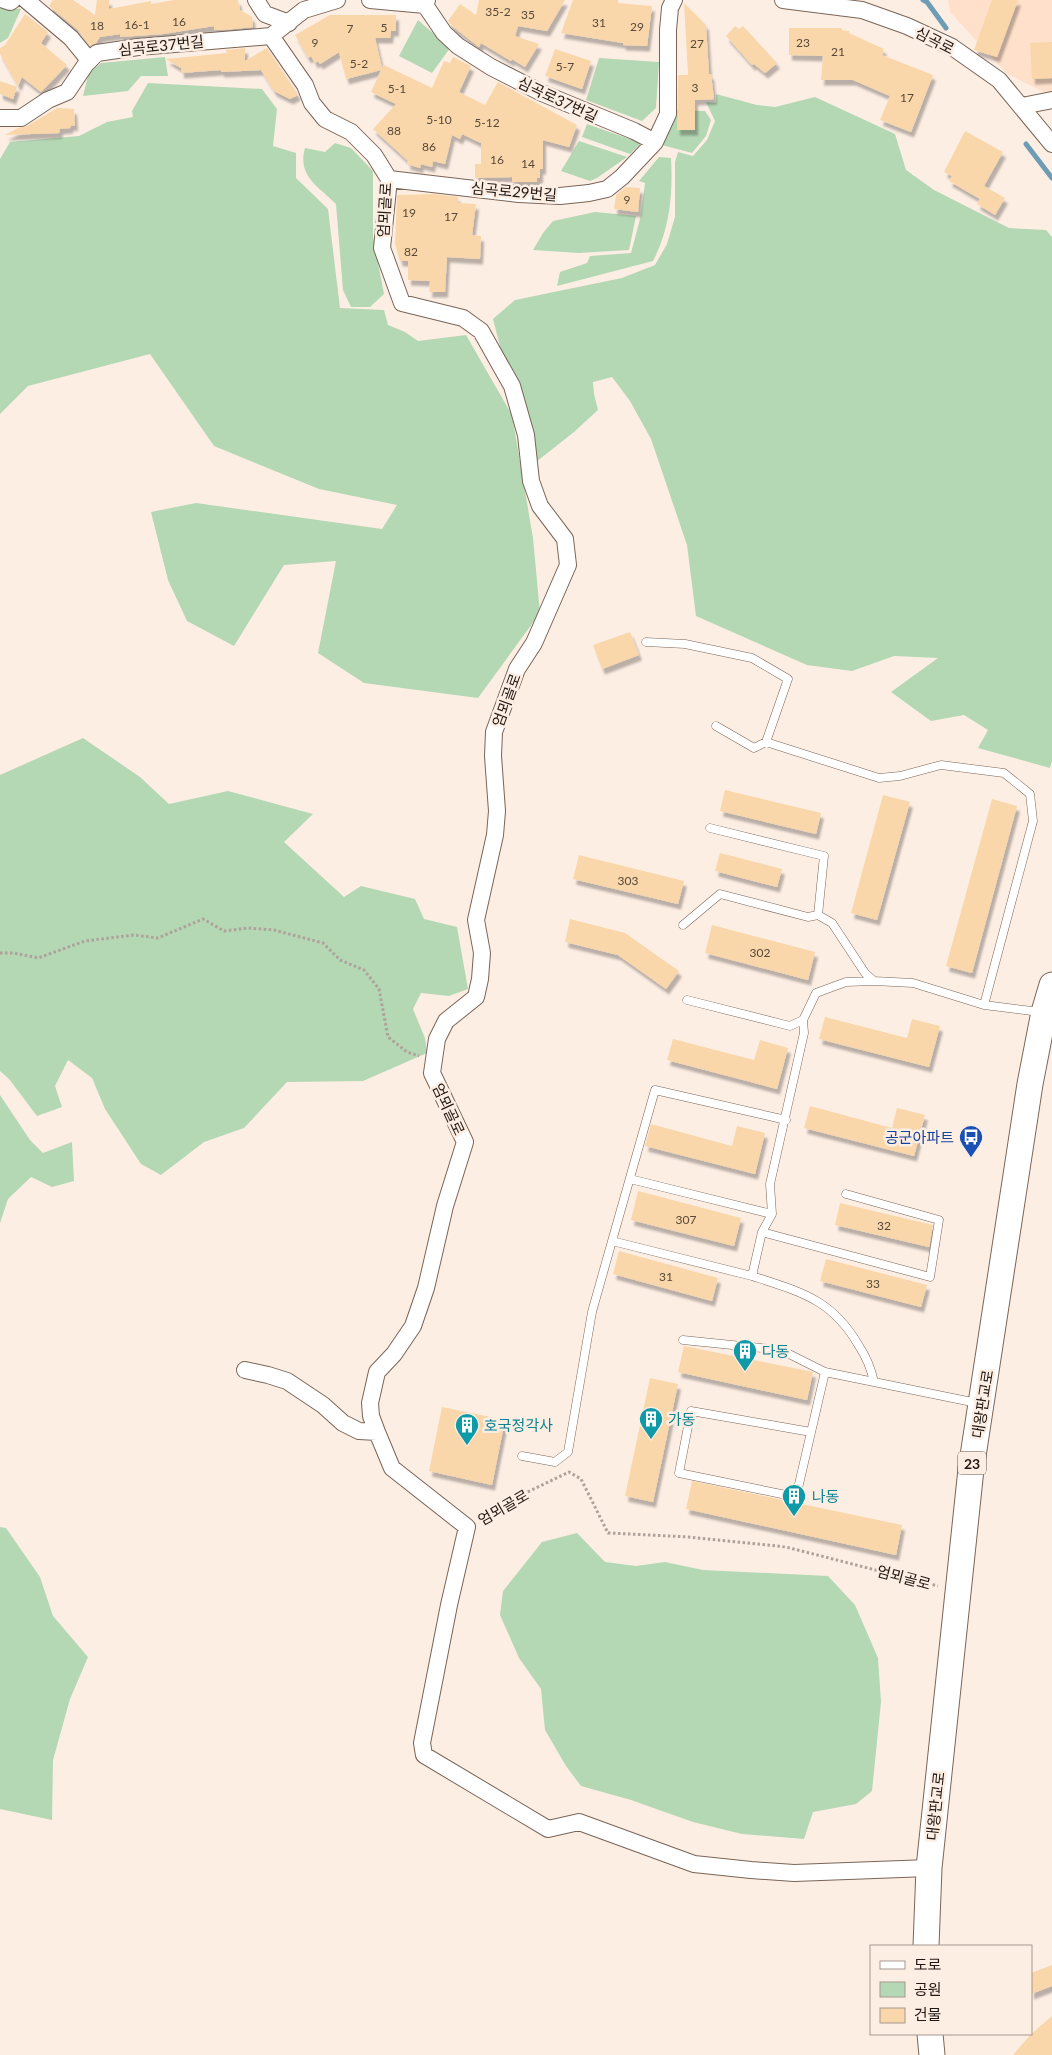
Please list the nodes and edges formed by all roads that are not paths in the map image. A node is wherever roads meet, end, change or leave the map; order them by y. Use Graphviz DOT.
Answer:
graph roads {
  1 [pos="4,0"];
  2 [pos="13,0"];
  3 [pos="26,0"];
  4 [pos="256,0"];
  5 [pos="337,0"];
  6 [pos="370,0"];
  7 [pos="674,0"];
  8 [pos="784,0"];
  9 [pos="426,3"];
  10 [pos="862,5"];
  11 [pos="289,22"];
  12 [pos="271,36"];
  13 [pos="89,60"];
  14 [pos="1052,100"];
  15 [pos="1022,106"];
  16 [pos="0,118"];
  17 [pos="655,142"];
  18 [pos="1052,144"];
  19 [pos="388,180"];
  20 [pos="646,642"];
  21 [pos="716,726"];
  22 [pos="766,742"];
  23 [pos="710,828"];
  24 [pos="818,915"];
  25 [pos="683,925"];
  26 [pos="874,981"];
  27 [pos="1052,984"];
  28 [pos="687,1000"];
  29 [pos="984,1005"];
  30 [pos="1044,1012"];
  31 [pos="802,1020"];
  32 [pos="786,1120"];
  33 [pos="630,1179"];
  34 [pos="846,1194"];
  35 [pos="772,1214"];
  36 [pos="762,1232"];
  37 [pos="612,1241"];
  38 [pos="752,1276"];
  39 [pos="683,1340"];
  40 [pos="245,1370"];
  41 [pos="825,1372"];
  42 [pos="874,1382"];
  43 [pos="982,1404"];
  44 [pos="377,1432"];
  45 [pos="811,1432"];
  46 [pos="522,1456"];
  47 [pos="929,1868"];
  48 [pos="926,1945"];
  49 [pos="930,2035"];
  50 [pos="932,2055"];
  1 -- 2 [label="street"];
  3 -- 13 [label="street"];
  4 -- 11 [label="street"];
  5 -- 11 [label="street"];
  6 -- 9 [label="street, 심곡로37번길"];
  7 -- 17 [label="street, 심곡로29번길"];
  8 -- 10 [label="street, 심곡로"];
  9 -- 17 [label="street, 심곡로37번길"];
  10 -- 15 [label="street, 심곡로"];
  11 -- 12 [label="street"];
  12 -- 13 [label="street, 심곡로37번길"];
  12 -- 19 [label="street, 엄뫼골로"];
  13 -- 16 [label="street"];
  14 -- 15 [label="street"];
  15 -- 18 [label="street, 심곡로"];
  17 -- 19 [label="street, 심곡로29번길"];
  19 -- 44 [label="street, 엄뫼골로"];
  20 -- 22 [label="lane"];
  21 -- 22 [label="lane"];
  22 -- 29 [label="lane"];
  23 -- 24 [label="lane"];
  24 -- 25 [label="lane"];
  24 -- 26 [label="lane"];
  26 -- 29 [label="lane"];
  26 -- 31 [label="lane"];
  27 -- 30 [label="main road, 대왕판교로 / 23"];
  28 -- 31 [label="lane"];
  29 -- 30 [label="lane"];
  30 -- 43 [label="main road, 대왕판교로 / 23"];
  31 -- 32 [label="lane"];
  32 -- 33 [label="lane"];
  32 -- 35 [label="lane"];
  33 -- 35 [label="lane"];
  33 -- 37 [label="lane"];
  34 -- 36 [label="lane"];
  35 -- 36 [label="lane"];
  36 -- 38 [label="lane"];
  37 -- 38 [label="lane"];
  37 -- 46 [label="lane"];
  38 -- 42 [label="lane"];
  39 -- 41 [label="lane"];
  40 -- 44 [label="street"];
  41 -- 42 [label="lane"];
  41 -- 45 [label="lane"];
  42 -- 43 [label="lane"];
  43 -- 47 [label="main road, 대왕판교로 / 23"];
  44 -- 47 [label="street, 엄뫼골로"];
  45 -- 45 [label="lane"];
  47 -- 48 [label="main road, 대왕판교로 / 23"];
  49 -- 50 [label="main road"];
}
